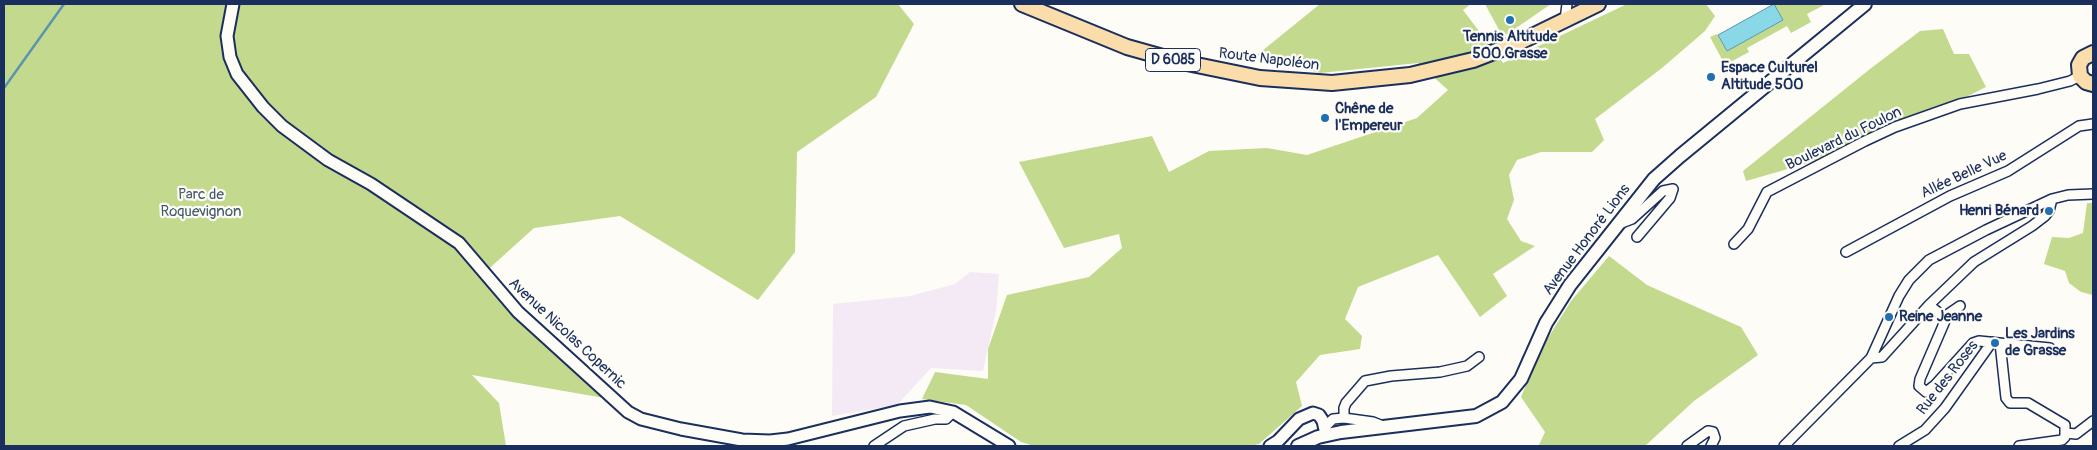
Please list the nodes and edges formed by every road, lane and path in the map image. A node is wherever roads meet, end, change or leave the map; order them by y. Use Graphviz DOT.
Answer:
graph roads {
  1 [pos="233,4"];
  2 [pos="1022,4"];
  3 [pos="1567,4"];
  4 [pos="1598,4"];
  5 [pos="1865,4"];
  6 [pos="1565,20"];
  7 [pos="2093,53"];
  8 [pos="2080,76"];
  9 [pos="2093,84"];
  10 [pos="2093,124"];
  11 [pos="2093,194"];
  12 [pos="2052,199"];
  13 [pos="1616,225"];
  14 [pos="1637,237"];
  15 [pos="1734,244"];
  16 [pos="1846,252"];
  17 [pos="1929,304"];
  18 [pos="1960,306"];
  19 [pos="1944,317"];
  20 [pos="1996,343"];
  21 [pos="2050,348"];
  22 [pos="1479,357"];
  23 [pos="1871,358"];
  24 [pos="953,412"];
  25 [pos="1344,418"];
  26 [pos="2093,421"];
  27 [pos="1385,427"];
  28 [pos="1326,431"];
  29 [pos="2066,433"];
  30 [pos="874,446"];
  31 [pos="1008,446"];
  32 [pos="1270,446"];
  33 [pos="1298,446"];
  34 [pos="1687,446"];
  35 [pos="1710,446"];
  36 [pos="1784,446"];
  37 [pos="1898,446"];
  38 [pos="2019,446"];
  1 -- 24 [label="street, Avenue Nicolas Copernic"];
  2 -- 6 [label="main road, Route Napoléon / D 6085"];
  3 -- 6 [label="street"];
  4 -- 6 [label="main road, Route Napoléon / D 6085"];
  5 -- 13 [label="main road, Avenue Honoré Lions"];
  7 -- 8 [label="main road"];
  8 -- 9 [label="main road"];
  8 -- 15 [label="street, Boulevard du Foulon"];
  10 -- 16 [label="street, Allée Belle Vue"];
  11 -- 12 [label="street"];
  12 -- 17 [label="street"];
  12 -- 23 [label="street"];
  13 -- 14 [label="street"];
  13 -- 27 [label="main road, Avenue Honoré Lions"];
  17 -- 19 [label="street"];
  17 -- 23 [label="street"];
  18 -- 19 [label="street"];
  19 -- 20 [label="street"];
  20 -- 21 [label="street"];
  20 -- 29 [label="street"];
  20 -- 37 [label="street, Rue des Roses"];
  22 -- 25 [label="street"];
  23 -- 36 [label="street"];
  24 -- 30 [label="street"];
  24 -- 31 [label="street, Avenue Nicolas Copernic"];
  25 -- 27 [label="street"];
  25 -- 28 [label="street"];
  26 -- 29 [label="street"];
  27 -- 28 [label="main road, Avenue Honoré Lions"];
  28 -- 32 [label="street"];
  28 -- 33 [label="main road, Avenue Honoré Lions"];
  29 -- 38 [label="street"];
  34 -- 35 [label="street"];
}
